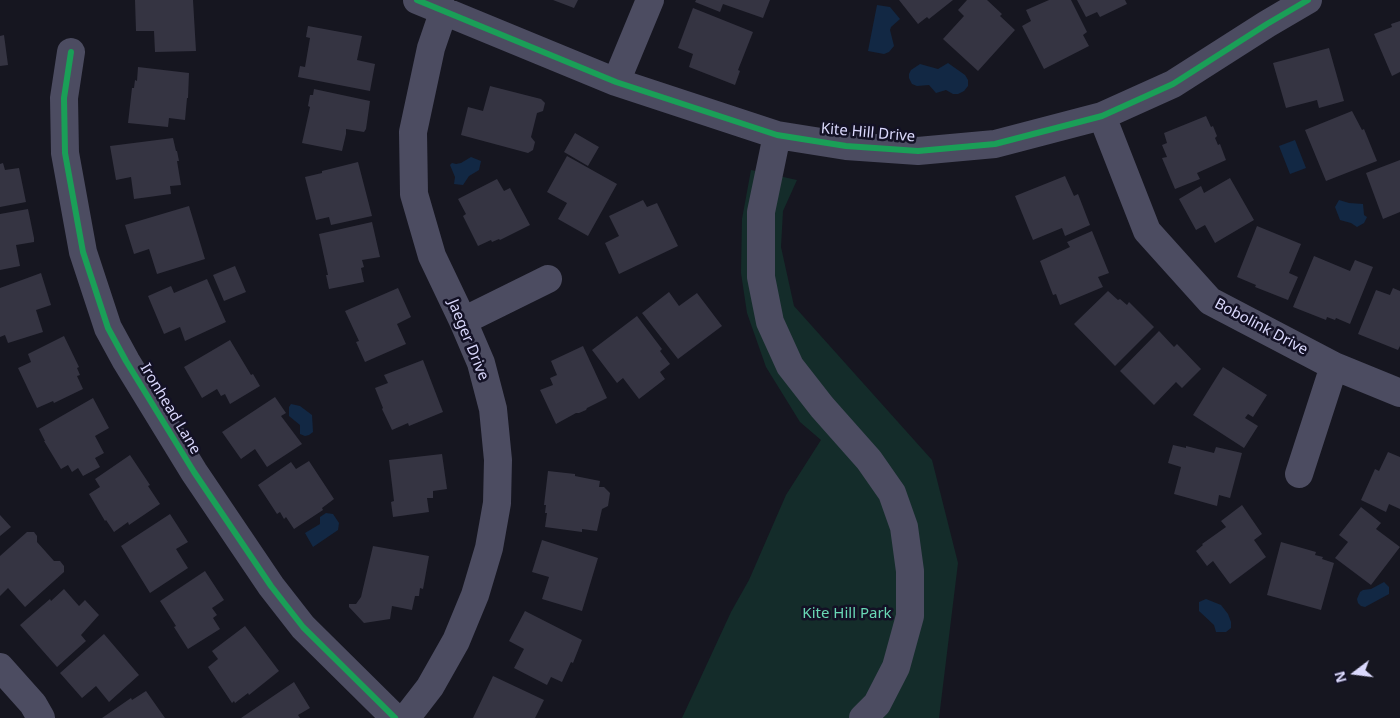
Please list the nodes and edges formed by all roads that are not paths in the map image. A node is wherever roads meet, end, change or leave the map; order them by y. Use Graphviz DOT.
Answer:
graph roads {
  1 [pos="417,0"];
  2 [pos="650,0"];
  3 [pos="1308,0"];
  4 [pos="444,10"];
  5 [pos="71,52"];
  6 [pos="616,82"];
  7 [pos="1102,116"];
  8 [pos="777,134"];
  9 [pos="548,279"];
  10 [pos="463,321"];
  11 [pos="1334,366"];
  12 [pos="1400,393"];
  13 [pos="1299,474"];
  14 [pos="0,667"];
  15 [pos="42,718"];
  16 [pos="395,718"];
  17 [pos="406,718"];
  18 [pos="863,718"];
  1 -- 4 [label="street, Kite Hill Drive"];
  2 -- 6 [label="street"];
  3 -- 7 [label="street, Kite Hill Drive"];
  4 -- 6 [label="street, Kite Hill Drive"];
  4 -- 10 [label="street, Jaeger Drive"];
  5 -- 16 [label="street, Ironhead Lane"];
  6 -- 8 [label="street, Kite Hill Drive"];
  7 -- 8 [label="street, Kite Hill Drive"];
  7 -- 11 [label="street, Bobolink Drive"];
  8 -- 18 [label="street"];
  9 -- 10 [label="street"];
  10 -- 17 [label="street, Jaeger Drive"];
  11 -- 12 [label="street, Bobolink Drive"];
  11 -- 13 [label="street"];
  14 -- 15 [label="street"];
}
